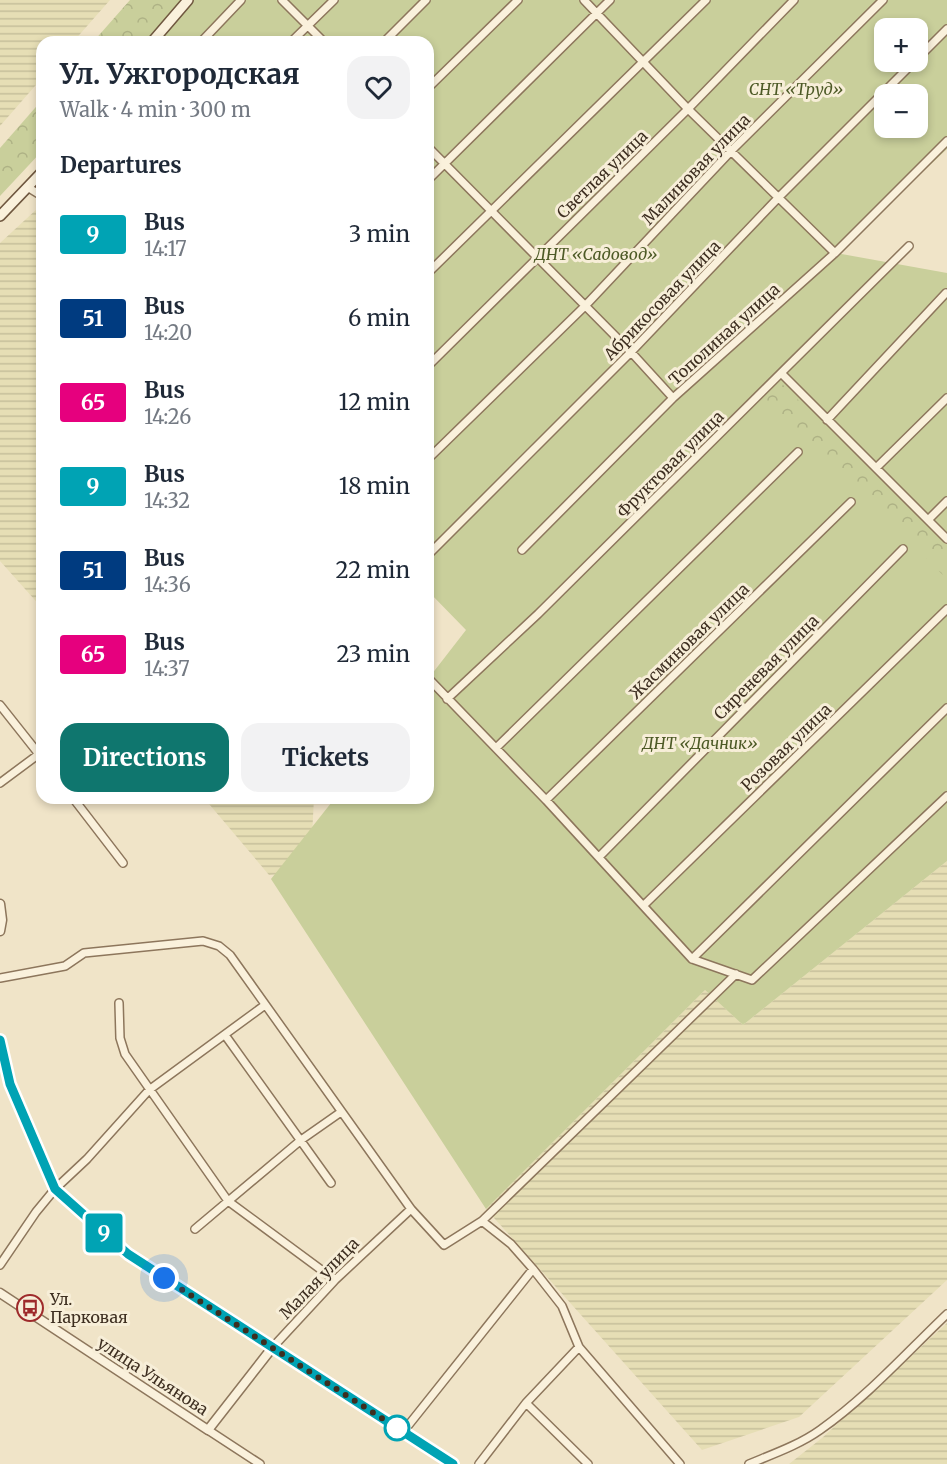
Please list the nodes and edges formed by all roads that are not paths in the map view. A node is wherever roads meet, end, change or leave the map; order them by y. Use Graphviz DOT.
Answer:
graph roads {
  1 [pos="188,0"];
  2 [pos="241,0"];
  3 [pos="282,0"];
  4 [pos="334,0"];
  5 [pos="426,0"];
  6 [pos="518,0"];
  7 [pos="584,0"];
  8 [pos="610,0"];
  9 [pos="705,0"];
  10 [pos="794,0"];
  11 [pos="883,0"];
  12 [pos="597,13"];
  13 [pos="308,26"];
  14 [pos="947,29"];
  15 [pos="157,36"];
  16 [pos="207,36"];
  17 [pos="297,36"];
  18 [pos="318,36"];
  19 [pos="390,36"];
  20 [pos="928,48"];
  21 [pos="643,62"];
  22 [pos="904,72"];
  23 [pos="434,82"];
  24 [pos="688,109"];
  25 [pos="947,141"];
  26 [pos="732,150"];
  27 [pos="434,154"];
  28 [pos="443,164"];
  29 [pos="434,174"];
  30 [pos="36,179"];
  31 [pos="29,188"];
  32 [pos="36,192"];
  33 [pos="778,198"];
  34 [pos="490,211"];
  35 [pos="0,216"];
  36 [pos="909,246"];
  37 [pos="835,253"];
  38 [pos="536,257"];
  39 [pos="434,267"];
  40 [pos="946,293"];
  41 [pos="585,306"];
  42 [pos="631,352"];
  43 [pos="434,360"];
  44 [pos="781,373"];
  45 [pos="673,398"];
  46 [pos="947,398"];
  47 [pos="827,420"];
  48 [pos="798,452"];
  49 [pos="434,453"];
  50 [pos="876,468"];
  51 [pos="947,501"];
  52 [pos="851,502"];
  53 [pos="927,520"];
  54 [pos="947,539"];
  55 [pos="434,549"];
  56 [pos="903,549"];
  57 [pos="522,550"];
  58 [pos="947,609"];
  59 [pos="434,685"];
  60 [pos="447,699"];
  61 [pos="0,705"];
  62 [pos="947,708"];
  63 [pos="496,748"];
  64 [pos="36,751"];
  65 [pos="36,759"];
  66 [pos="0,783"];
  67 [pos="947,796"];
  68 [pos="546,800"];
  69 [pos="78,804"];
  70 [pos="599,857"];
  71 [pos="123,863"];
  72 [pos="0,904"];
  73 [pos="644,905"];
  74 [pos="0,931"];
  75 [pos="692,959"];
  76 [pos="736,974"];
  77 [pos="0,978"];
  78 [pos="119,1003"];
  79 [pos="264,1005"];
  80 [pos="225,1035"];
  81 [pos="0,1040"];
  82 [pos="148,1090"];
  83 [pos="341,1112"];
  84 [pos="301,1140"];
  85 [pos="331,1183"];
  86 [pos="55,1189"];
  87 [pos="228,1201"];
  88 [pos="411,1209"];
  89 [pos="482,1221"];
  90 [pos="195,1229"];
  91 [pos="0,1265"];
  92 [pos="533,1269"];
  93 [pos="335,1280"];
  94 [pos="0,1293"];
  95 [pos="947,1314"];
  96 [pos="579,1347"];
  97 [pos="272,1348"];
  98 [pos="526,1402"];
  99 [pos="208,1430"];
  100 [pos="403,1432"];
  101 [pos="260,1464"];
  102 [pos="453,1464"];
  103 [pos="479,1464"];
  104 [pos="588,1464"];
  105 [pos="680,1464"];
  106 [pos="749,1464"];
  1 -- 15 [label="main road"];
  2 -- 16 [label="street"];
  3 -- 13 [label="street"];
  4 -- 13 [label="street"];
  5 -- 19 [label="street"];
  6 -- 23 [label="street"];
  7 -- 12 [label="street"];
  8 -- 12 [label="street"];
  9 -- 21 [label="street"];
  10 -- 24 [label="street, Светлая улица"];
  11 -- 26 [label="street, Малиновая улица"];
  12 -- 21 [label="street"];
  12 -- 28 [label="street"];
  13 -- 17 [label="street"];
  13 -- 18 [label="street"];
  14 -- 20 [label="street"];
  21 -- 24 [label="street"];
  21 -- 34 [label="street"];
  22 -- 33 [label="street, Абрикосовая улица"];
  24 -- 26 [label="street"];
  24 -- 38 [label="street, Светлая улица"];
  25 -- 37 [label="street, Тополиная улица"];
  26 -- 33 [label="street"];
  26 -- 41 [label="street, Малиновая улица"];
  27 -- 28 [label="street"];
  28 -- 29 [label="street"];
  28 -- 34 [label="street"];
  30 -- 31 [label="main road"];
  31 -- 32 [label="street"];
  31 -- 35 [label="main road"];
  33 -- 37 [label="street"];
  33 -- 42 [label="street, Абрикосовая улица"];
  34 -- 38 [label="street"];
  34 -- 39 [label="street"];
  36 -- 44 [label="street, Фруктовая улица"];
  37 -- 45 [label="street, Тополиная улица"];
  38 -- 41 [label="street"];
  38 -- 43 [label="street, Светлая улица"];
  40 -- 47 [label="street"];
  41 -- 42 [label="street"];
  41 -- 49 [label="street, Малиновая улица"];
  42 -- 45 [label="street"];
  42 -- 55 [label="street, Абрикосовая улица"];
  44 -- 47 [label="street"];
  44 -- 60 [label="street, Фруктовая улица"];
  45 -- 57 [label="street, Тополиная улица"];
  46 -- 50 [label="street"];
  47 -- 50 [label="street"];
  48 -- 63 [label="street"];
  50 -- 53 [label="street"];
  51 -- 53 [label="street"];
  52 -- 68 [label="street, Жасминовая улица"];
  53 -- 54 [label="street"];
  56 -- 70 [label="street, Сиреневая улица"];
  58 -- 73 [label="street, Розовая улица"];
  59 -- 60 [label="street"];
  60 -- 63 [label="street"];
  61 -- 64 [label="street"];
  62 -- 75 [label="street"];
  63 -- 68 [label="street"];
  65 -- 66 [label="street"];
  67 -- 76 [label="street"];
  68 -- 70 [label="street"];
  69 -- 71 [label="street"];
  70 -- 73 [label="street"];
  72 -- 74 [label="street"];
  73 -- 75 [label="street"];
  75 -- 76 [label="street"];
  76 -- 89 [label="street"];
  77 -- 79 [label="street"];
  78 -- 82 [label="street"];
  79 -- 80 [label="street"];
  79 -- 83 [label="street"];
  80 -- 82 [label="street"];
  80 -- 84 [label="street"];
  81 -- 86 [label="street"];
  82 -- 86 [label="street"];
  82 -- 87 [label="street"];
  83 -- 84 [label="street"];
  83 -- 88 [label="street"];
  84 -- 85 [label="street"];
  84 -- 87 [label="street"];
  86 -- 91 [label="street"];
  86 -- 97 [label="street"];
  87 -- 90 [label="street"];
  87 -- 93 [label="street"];
  88 -- 89 [label="street"];
  88 -- 93 [label="street, Малая улица"];
  89 -- 92 [label="street"];
  92 -- 96 [label="street"];
  92 -- 100 [label="street"];
  93 -- 97 [label="street, Малая улица"];
  94 -- 99 [label="street, улица Ульянова"];
  95 -- 106 [label="street"];
  96 -- 98 [label="street"];
  96 -- 105 [label="street"];
  97 -- 99 [label="street, Малая улица"];
  97 -- 100 [label="street"];
  98 -- 103 [label="street"];
  98 -- 104 [label="street"];
  99 -- 101 [label="street, улица Ульянова"];
  100 -- 102 [label="street"];
}
